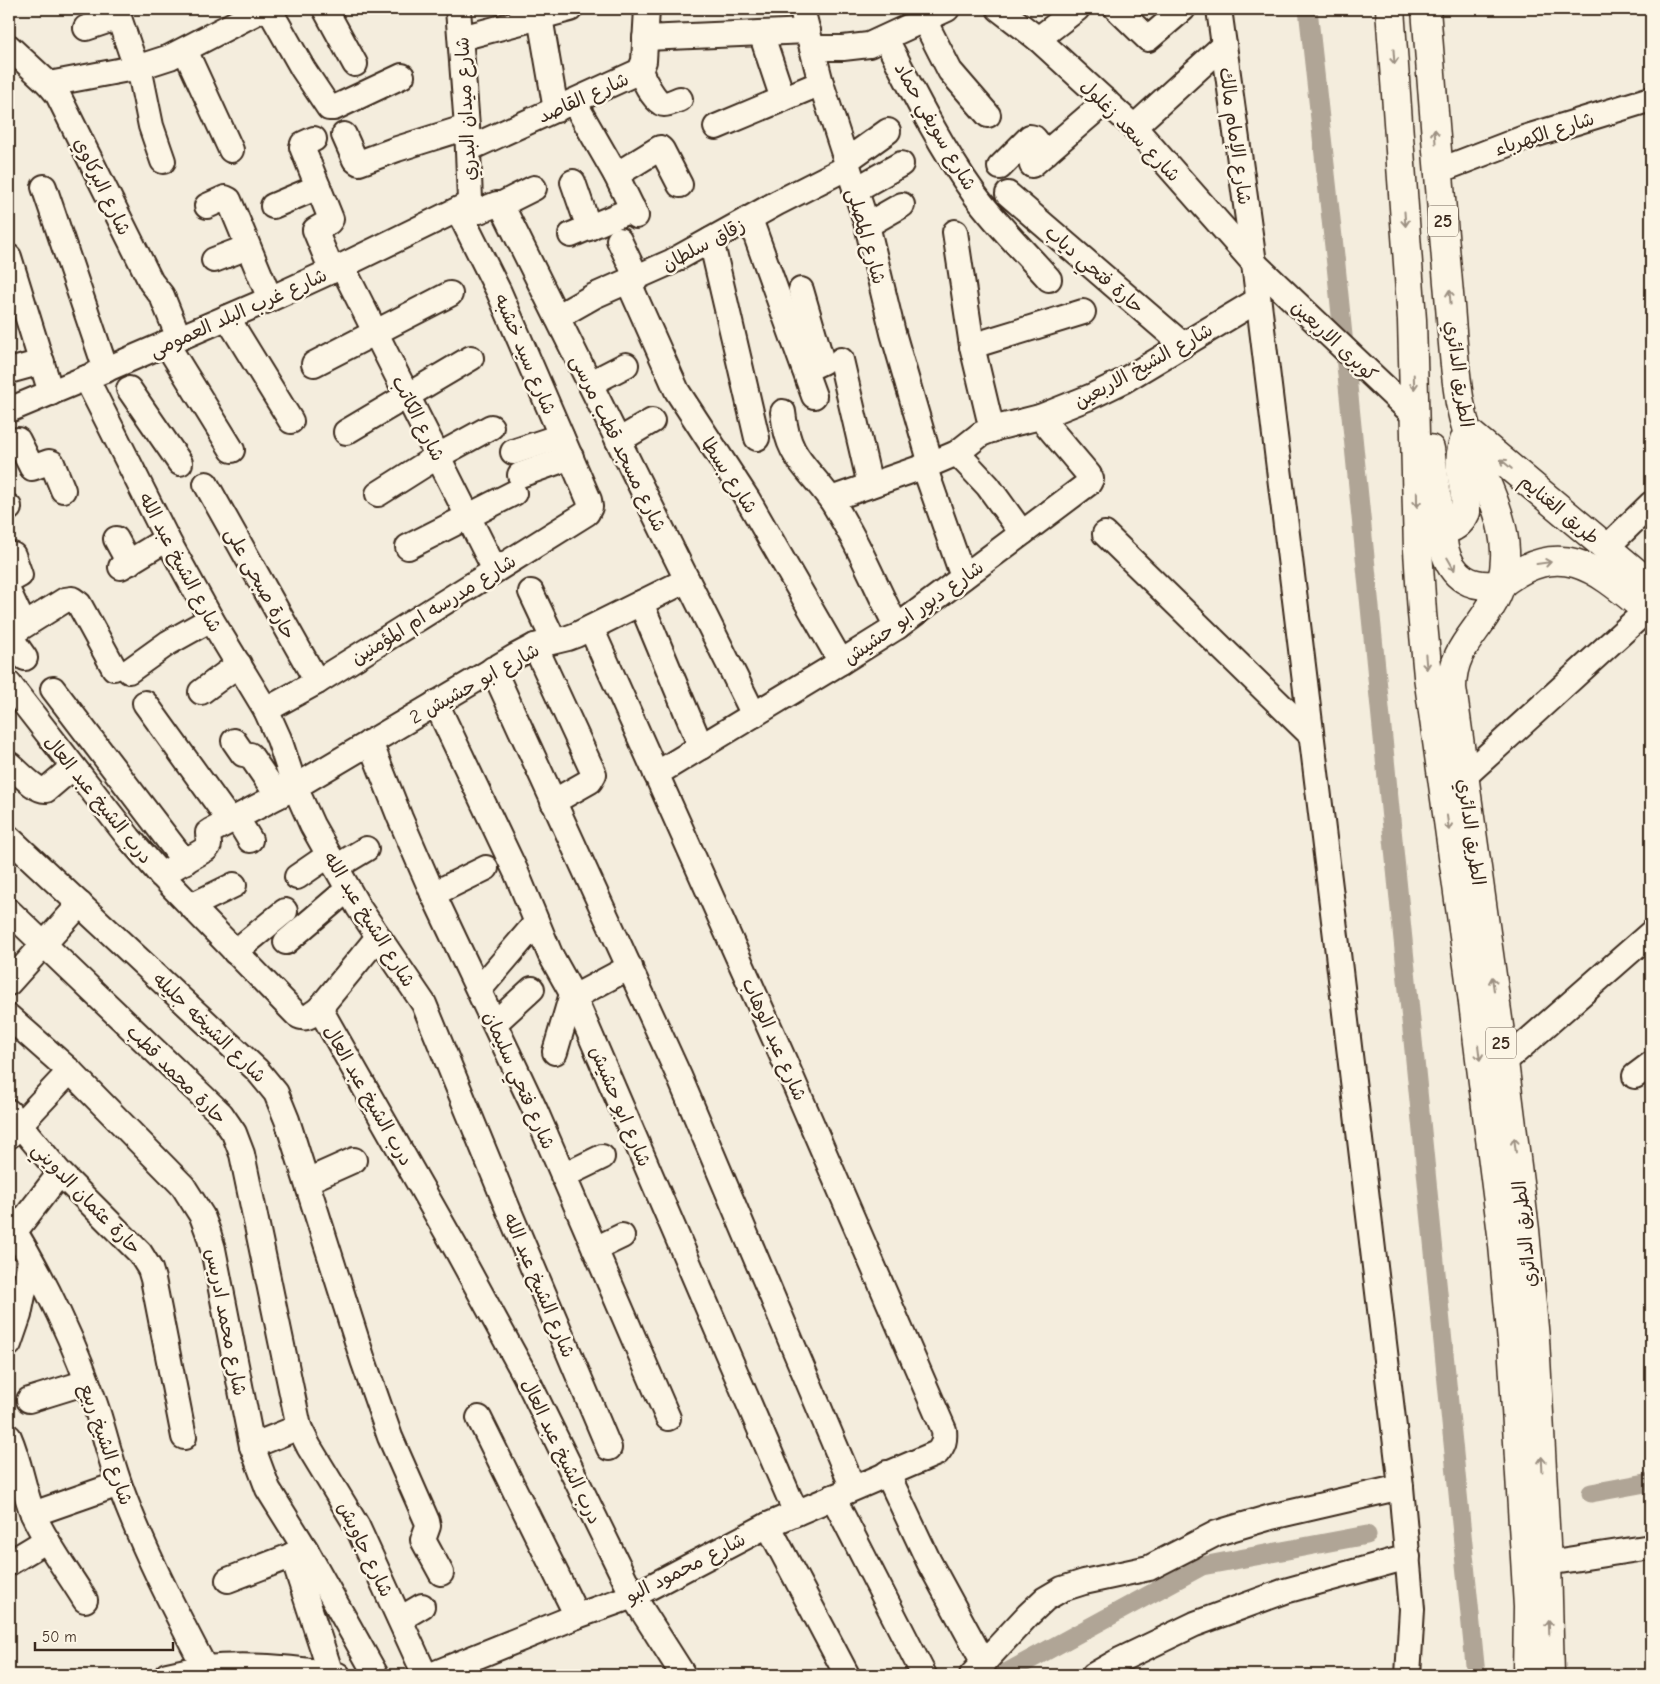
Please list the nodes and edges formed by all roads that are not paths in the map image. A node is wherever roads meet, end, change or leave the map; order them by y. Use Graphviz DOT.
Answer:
graph roads {
  1 [pos="263,9"];
  2 [pos="269,9"];
  3 [pos="325,9"];
  4 [pos="458,9"];
  5 [pos="570,9"];
  6 [pos="646,9"];
  7 [pos="947,9"];
  8 [pos="999,9"];
  9 [pos="1077,9"];
  10 [pos="1117,9"];
  11 [pos="1183,9"];
  12 [pos="1219,9"];
  13 [pos="1390,9"];
  14 [pos="1426,9"];
  15 [pos="117,13"];
  16 [pos="540,17"];
  17 [pos="924,20"];
  18 [pos="809,22"];
  19 [pos="86,28"];
  20 [pos="761,32"];
  21 [pos="461,38"];
  22 [pos="645,38"];
  23 [pos="886,39"];
  24 [pos="1038,39"];
  25 [pos="1224,45"];
  26 [pos="9,47"];
  27 [pos="185,50"];
  28 [pos="355,64"];
  29 [pos="138,67"];
  30 [pos="640,71"];
  31 [pos="402,76"];
  32 [pos="821,83"];
  33 [pos="49,84"];
  34 [pos="783,99"];
  35 [pos="1651,99"];
  36 [pos="680,100"];
  37 [pos="1106,101"];
  38 [pos="565,106"];
  39 [pos="988,115"];
  40 [pos="716,127"];
  41 [pos="1134,128"];
  42 [pos="888,131"];
  43 [pos="344,135"];
  44 [pos="468,138"];
  45 [pos="314,139"];
  46 [pos="231,150"];
  47 [pos="162,161"];
  48 [pos="847,164"];
  49 [pos="902,164"];
  50 [pos="1000,167"];
  51 [pos="1438,171"];
  52 [pos="616,175"];
  53 [pos="573,182"];
  54 [pos="680,185"];
  55 [pos="44,187"];
  56 [pos="318,187"];
  57 [pos="534,188"];
  58 [pos="855,190"];
  59 [pos="1008,194"];
  60 [pos="500,205"];
  61 [pos="902,205"];
  62 [pos="207,206"];
  63 [pos="273,206"];
  64 [pos="462,208"];
  65 [pos="750,219"];
  66 [pos="866,225"];
  67 [pos="955,232"];
  68 [pos="619,240"];
  69 [pos="711,240"];
  70 [pos="248,247"];
  71 [pos="9,257"];
  72 [pos="214,260"];
  73 [pos="1254,263"];
  74 [pos="337,268"];
  75 [pos="1049,279"];
  76 [pos="632,280"];
  77 [pos="801,290"];
  78 [pos="450,294"];
  79 [pos="270,299"];
  80 [pos="1258,300"];
  81 [pos="1084,312"];
  82 [pos="227,317"];
  83 [pos="557,317"];
  84 [pos="376,332"];
  85 [pos="172,341"];
  86 [pos="1182,344"];
  87 [pos="972,346"];
  88 [pos="471,358"];
  89 [pos="841,360"];
  90 [pos="42,362"];
  91 [pos="314,364"];
  92 [pos="626,365"];
  93 [pos="805,370"];
  94 [pos="9,371"];
  95 [pos="96,374"];
  96 [pos="590,383"];
  97 [pos="129,389"];
  98 [pos="51,393"];
  99 [pos="407,395"];
  100 [pos="814,396"];
  101 [pos="9,410"];
  102 [pos="145,412"];
  103 [pos="783,412"];
  104 [pos="1415,416"];
  105 [pos="1040,417"];
  106 [pos="291,420"];
  107 [pos="652,421"];
  108 [pos="109,425"];
  109 [pos="491,427"];
  110 [pos="992,430"];
  111 [pos="346,432"];
  112 [pos="1468,432"];
  113 [pos="757,438"];
  114 [pos="618,441"];
  115 [pos="9,442"];
  116 [pos="566,446"];
  117 [pos="232,450"];
  118 [pos="513,452"];
  119 [pos="957,453"];
  120 [pos="438,456"];
  121 [pos="180,463"];
  122 [pos="928,465"];
  123 [pos="206,484"];
  124 [pos="870,485"];
  125 [pos="64,490"];
  126 [pos="378,494"];
  127 [pos="831,499"];
  128 [pos="589,500"];
  129 [pos="1651,504"];
  130 [pos="468,516"];
  131 [pos="1442,530"];
  132 [pos="1022,533"];
  133 [pos="1105,534"];
  134 [pos="116,539"];
  135 [pos="167,539"];
  136 [pos="408,547"];
  137 [pos="1606,548"];
  138 [pos="13,555"];
  139 [pos="495,570"];
  140 [pos="963,577"];
  141 [pos="687,580"];
  142 [pos="9,581"];
  143 [pos="1501,584"];
  144 [pos="9,592"];
  145 [pos="531,592"];
  146 [pos="641,603"];
  147 [pos="1650,603"];
  148 [pos="210,620"];
  149 [pos="897,627"];
  150 [pos="590,628"];
  151 [pos="16,630"];
  152 [pos="544,643"];
  153 [pos="25,658"];
  154 [pos="841,662"];
  155 [pos="239,664"];
  156 [pos="493,669"];
  157 [pos="317,682"];
  158 [pos="9,684"];
  159 [pos="53,689"];
  160 [pos="201,692"];
  161 [pos="145,703"];
  162 [pos="436,703"];
  163 [pos="16,707"];
  164 [pos="266,710"];
  165 [pos="754,715"];
  166 [pos="1311,735"];
  167 [pos="370,742"];
  168 [pos="701,747"];
  169 [pos="235,748"];
  170 [pos="10,764"];
  171 [pos="72,767"];
  172 [pos="656,774"];
  173 [pos="1465,776"];
  174 [pos="286,792"];
  175 [pos="554,802"];
  176 [pos="233,819"];
  177 [pos="9,838"];
  178 [pos="250,840"];
  179 [pos="366,849"];
  180 [pos="333,861"];
  181 [pos="184,862"];
  182 [pos="486,868"];
  183 [pos="161,875"];
  184 [pos="297,877"];
  185 [pos="234,884"];
  186 [pos="348,889"];
  187 [pos="433,894"];
  188 [pos="80,904"];
  189 [pos="190,906"];
  190 [pos="9,911"];
  191 [pos="285,911"];
  192 [pos="536,923"];
  193 [pos="1651,932"];
  194 [pos="378,937"];
  195 [pos="286,942"];
  196 [pos="44,944"];
  197 [pos="235,952"];
  198 [pos="630,967"];
  199 [pos="9,983"];
  200 [pos="532,989"];
  201 [pos="479,990"];
  202 [pos="573,996"];
  203 [pos="319,1009"];
  204 [pos="9,1017"];
  205 [pos="495,1023"];
  206 [pos="556,1052"];
  207 [pos="1504,1062"];
  208 [pos="70,1071"];
  209 [pos="12,1124"];
  210 [pos="602,1158"];
  211 [pos="354,1160"];
  212 [pos="60,1173"];
  213 [pos="563,1176"];
  214 [pos="307,1181"];
  215 [pos="11,1231"];
  216 [pos="622,1236"];
  217 [pos="594,1249"];
  218 [pos="30,1260"];
  219 [pos="9,1344"];
  220 [pos="87,1382"];
  221 [pos="29,1400"];
  222 [pos="479,1418"];
  223 [pos="668,1418"];
  224 [pos="299,1427"];
  225 [pos="184,1437"];
  226 [pos="9,1438"];
  227 [pos="252,1446"];
  228 [pos="610,1448"];
  229 [pos="937,1453"];
  230 [pos="15,1472"];
  231 [pos="887,1474"];
  232 [pos="119,1484"];
  233 [pos="1401,1487"];
  234 [pos="843,1492"];
  235 [pos="796,1513"];
  236 [pos="33,1514"];
  237 [pos="768,1525"];
  238 [pos="47,1540"];
  239 [pos="1651,1547"];
  240 [pos="299,1552"];
  241 [pos="1408,1557"];
  242 [pos="9,1563"];
  243 [pos="1547,1563"];
  244 [pos="441,1573"];
  245 [pos="228,1580"];
  246 [pos="633,1596"];
  247 [pos="85,1600"];
  248 [pos="422,1606"];
  249 [pos="577,1616"];
  250 [pos="400,1619"];
  251 [pos="205,1668"];
  252 [pos="978,1669"];
  253 [pos="682,1673"];
  254 [pos="167,1675"];
  255 [pos="334,1675"];
  256 [pos="376,1675"];
  257 [pos="425,1675"];
  258 [pos="431,1675"];
  259 [pos="847,1675"];
  260 [pos="924,1675"];
  261 [pos="1094,1675"];
  262 [pos="1408,1675"];
  263 [pos="1527,1675"];
  264 [pos="1550,1675"];
  1 -- 27 [label="street"];
  2 -- 31 [label="street"];
  3 -- 28 [label="street"];
  4 -- 21 [label="street, شارع ميدان البدري"];
  5 -- 16 [label="street"];
  6 -- 22 [label="street, شارع القاصد"];
  7 -- 17 [label="street"];
  8 -- 24 [label="street, شارع سعد زغلول"];
  9 -- 24 [label="street"];
  10 -- 11 [label="street"];
  12 -- 25 [label="street, شارع الإمام مالك"];
  13 -- 104 [label="main road, الطريق الدائري / 25, one-way"];
  51 -- 14 [label="main road, الطريق الدائري / 25, one-way"];
  15 -- 19 [label="street"];
  15 -- 29 [label="street"];
  16 -- 21 [label="street"];
  16 -- 38 [label="street"];
  17 -- 23 [label="street"];
  17 -- 39 [label="street"];
  18 -- 20 [label="street"];
  18 -- 23 [label="street"];
  18 -- 32 [label="street, شارع المصلى"];
  20 -- 22 [label="street"];
  20 -- 34 [label="street"];
  21 -- 44 [label="street, شارع ميدان البدري"];
  22 -- 30 [label="street, شارع القاصد"];
  23 -- 75 [label="street, شارع سويفي حماد"];
  24 -- 37 [label="street, شارع سعد زغلول"];
  25 -- 41 [label="street"];
  25 -- 73 [label="street, شارع الإمام مالك"];
  26 -- 33 [label="street, شارع البركاوي"];
  27 -- 29 [label="street"];
  27 -- 46 [label="street"];
  29 -- 33 [label="street"];
  29 -- 47 [label="street"];
  30 -- 36 [label="street"];
  30 -- 38 [label="street, شارع القاصد"];
  32 -- 34 [label="street"];
  32 -- 48 [label="street, شارع المصلى"];
  33 -- 85 [label="street, شارع البركاوي"];
  34 -- 40 [label="street"];
  35 -- 51 [label="street, شارع الكهرباء"];
  37 -- 41 [label="street, شارع سعد زغلول"];
  37 -- 50 [label="street"];
  38 -- 44 [label="street, شارع القاصد"];
  38 -- 52 [label="street"];
  41 -- 73 [label="street, شارع سعد زغلول"];
  42 -- 48 [label="street, زقاق سلطان"];
  43 -- 44 [label="street, شارع القاصد"];
  44 -- 64 [label="street, شارع ميدان البدري"];
  45 -- 56 [label="street"];
  48 -- 58 [label="street, شارع المصلى"];
  48 -- 65 [label="street, زقاق سلطان"];
  49 -- 58 [label="street"];
  112 -- 51 [label="main road, الطريق الدائري / 25, one-way"];
  52 -- 53 [label="street"];
  52 -- 54 [label="street"];
  55 -- 95 [label="street, شارع الشيخ عبد الله"];
  56 -- 63 [label="street"];
  56 -- 74 [label="street, شارع الكاتب"];
  57 -- 60 [label="street"];
  58 -- 66 [label="street, شارع المصلى"];
  59 -- 86 [label="street, حارة فتحي دياب"];
  60 -- 64 [label="street"];
  60 -- 83 [label="street, شارع مسجد قطب مرسى"];
  61 -- 66 [label="street"];
  62 -- 70 [label="street"];
  64 -- 74 [label="street, شارع غرب البلد العمومى"];
  64 -- 116 [label="street, شارع سيد خشبه"];
  65 -- 69 [label="street, زقاق سلطان"];
  65 -- 93 [label="street"];
  66 -- 122 [label="street, شارع المصلى"];
  67 -- 87 [label="street"];
  68 -- 76 [label="street, شارع بسطا"];
  69 -- 76 [label="street, زقاق سلطان"];
  69 -- 113 [label="street"];
  70 -- 72 [label="street"];
  70 -- 79 [label="street"];
  71 -- 90 [label="street"];
  73 -- 80 [label="street, شارع الإمام مالك"];
  73 -- 104 [label="street, كوبرى الاربعين"];
  74 -- 79 [label="street, شارع غرب البلد العمومى"];
  74 -- 84 [label="street, شارع الكاتب"];
  76 -- 83 [label="street, زقاق سلطان"];
  76 -- 154 [label="street, شارع بسطا"];
  77 -- 93 [label="street"];
  78 -- 84 [label="street"];
  79 -- 82 [label="street, شارع غرب البلد العمومى"];
  80 -- 86 [label="street, شارع الشيخ الاربعين"];
  80 -- 166 [label="street, شارع الإمام مالك"];
  81 -- 87 [label="street"];
  82 -- 85 [label="street, شارع غرب البلد العمومى"];
  82 -- 106 [label="street"];
  83 -- 96 [label="street, شارع مسجد قطب مرسى"];
  84 -- 91 [label="street"];
  84 -- 99 [label="street, شارع الكاتب"];
  85 -- 95 [label="street, شارع غرب البلد العمومى"];
  85 -- 117 [label="street, شارع البركاوي"];
  86 -- 105 [label="street, شارع الشيخ الاربعين"];
  87 -- 110 [label="street"];
  88 -- 99 [label="street"];
  89 -- 124 [label="street"];
  90 -- 94 [label="street"];
  90 -- 98 [label="street"];
  92 -- 96 [label="street"];
  93 -- 100 [label="street"];
  95 -- 98 [label="street, شارع غرب البلد العمومى"];
  95 -- 108 [label="street, شارع الشيخ عبد الله"];
  96 -- 114 [label="street, شارع مسجد قطب مرسى"];
  97 -- 102 [label="street"];
  98 -- 101 [label="street, شارع غرب البلد العمومى"];
  99 -- 111 [label="street"];
  99 -- 120 [label="street, شارع الكاتب"];
  102 -- 108 [label="street"];
  102 -- 121 [label="street"];
  103 -- 127 [label="street"];
  104 -- 131 [label="main road"];
  104 -- 263 [label="main road, الطريق الدائري / 25, one-way"];
  105 -- 110 [label="street, شارع الشيخ الاربعين"];
  105 -- 132 [label="street, شارع دبور ابو حشيش"];
  107 -- 114 [label="street"];
  108 -- 135 [label="street, شارع الشيخ عبد الله"];
  109 -- 120 [label="street"];
  110 -- 119 [label="street, شارع الشيخ الاربعين"];
  112 -- 131 [label="main road"];
  137 -- 112 [label="main road, طريق الغنايم, one-way"];
  112 -- 143 [label="main road, الطريق الدائري / 25"];
  114 -- 141 [label="street, شارع مسجد قطب مرسى"];
  115 -- 125 [label="street"];
  116 -- 118 [label="street"];
  116 -- 128 [label="street, شارع سيد خشبه"];
  116 -- 130 [label="street"];
  119 -- 122 [label="street, شارع الشيخ الاربعين"];
  119 -- 132 [label="street"];
  120 -- 126 [label="street"];
  120 -- 130 [label="street, شارع الكاتب"];
  122 -- 124 [label="street, شارع الشيخ الاربعين"];
  122 -- 140 [label="street, شارع المصلى"];
  123 -- 157 [label="street, حارة صبحى على"];
  124 -- 127 [label="street, شارع الشيخ الاربعين"];
  127 -- 149 [label="street"];
  128 -- 139 [label="street, شارع مدرسه ام المؤمنين"];
  129 -- 137 [label="street"];
  130 -- 136 [label="street"];
  130 -- 139 [label="street, شارع الكاتب"];
  131 -- 143 [label="main road, one-way"];
  132 -- 140 [label="street, شارع دبور ابو حشيش"];
  133 -- 166 [label="street"];
  134 -- 135 [label="street"];
  135 -- 148 [label="street, شارع الشيخ عبد الله"];
  137 -- 147 [label="main road, طريق الغنايم"];
  138 -- 142 [label="street"];
  139 -- 157 [label="street, شارع مدرسه ام المؤمنين"];
  140 -- 149 [label="street, شارع دبور ابو حشيش"];
  141 -- 146 [label="street, شارع ابو حشيش 2"];
  141 -- 165 [label="street, شارع مسجد قطب مرسى"];
  143 -- 147 [label="main road, طريق الغنايم, one-way"];
  143 -- 173 [label="main road, الطريق الدائري / 25"];
  144 -- 151 [label="street"];
  145 -- 152 [label="street"];
  146 -- 150 [label="street, شارع ابو حشيش 2"];
  146 -- 168 [label="street"];
  147 -- 173 [label="street"];
  148 -- 151 [label="street"];
  148 -- 155 [label="street, شارع الشيخ عبد الله"];
  149 -- 154 [label="street, شارع دبور ابو حشيش"];
  150 -- 152 [label="street, شارع ابو حشيش 2"];
  150 -- 172 [label="street, شارع عبد الوهاب"];
  151 -- 153 [label="street"];
  152 -- 156 [label="street, شارع ابو حشيش 2"];
  152 -- 175 [label="street"];
  154 -- 165 [label="street, شارع دبور ابو حشيش"];
  155 -- 160 [label="street"];
  155 -- 164 [label="street, شارع الشيخ عبد الله"];
  156 -- 162 [label="street, شارع ابو حشيش 2"];
  156 -- 175 [label="street"];
  157 -- 164 [label="street, شارع مدرسه ام المؤمنين"];
  158 -- 163 [label="street, درب الشيخ عبد العال"];
  159 -- 181 [label="street"];
  161 -- 176 [label="street"];
  162 -- 167 [label="street, شارع ابو حشيش 2"];
  162 -- 192 [label="street, شارع ابو حشيش"];
  163 -- 171 [label="street, درب الشيخ عبد العال"];
  164 -- 174 [label="street, شارع الشيخ عبد الله"];
  165 -- 168 [label="street, شارع دبور ابو حشيش"];
  166 -- 233 [label="street, شارع الإمام مالك"];
  167 -- 174 [label="street, شارع ابو حشيش 2"];
  167 -- 187 [label="street, شارع فتحي سليمان"];
  168 -- 172 [label="street, شارع دبور ابو حشيش"];
  169 -- 174 [label="street"];
  170 -- 171 [label="street"];
  171 -- 183 [label="street, درب الشيخ عبد العال"];
  172 -- 229 [label="street, شارع عبد الوهاب"];
  207 -- 173 [label="main road, الطريق الدائري / 25, one-way"];
  174 -- 176 [label="street, شارع ابو حشيش 2"];
  174 -- 180 [label="street, شارع الشيخ عبد الله"];
  175 -- 198 [label="street"];
  176 -- 178 [label="street"];
  176 -- 181 [label="street, شارع ابو حشيش 2"];
  177 -- 188 [label="street, شارع الشيخه جليله"];
  179 -- 180 [label="street"];
  180 -- 184 [label="street"];
  180 -- 186 [label="street, شارع الشيخ عبد الله"];
  181 -- 183 [label="street"];
  182 -- 187 [label="street"];
  183 -- 189 [label="street, درب الشيخ عبد العال"];
  185 -- 189 [label="street"];
  186 -- 194 [label="street, شارع الشيخ عبد الله"];
  186 -- 195 [label="street"];
  187 -- 201 [label="street, شارع فتحي سليمان"];
  188 -- 196 [label="street"];
  188 -- 214 [label="street, شارع الشيخه جليله"];
  189 -- 197 [label="street, درب الشيخ عبد العال"];
  190 -- 196 [label="street, حارة محمد قطب"];
  191 -- 197 [label="street"];
  192 -- 201 [label="street"];
  192 -- 202 [label="street, شارع ابو حشيش"];
  193 -- 207 [label="street"];
  194 -- 203 [label="street"];
  194 -- 228 [label="street, شارع الشيخ عبد الله"];
  196 -- 199 [label="street"];
  196 -- 224 [label="street, حارة محمد قطب"];
  197 -- 203 [label="street, درب الشيخ عبد العال"];
  198 -- 202 [label="street"];
  198 -- 234 [label="street"];
  200 -- 205 [label="street"];
  201 -- 205 [label="street, شارع فتحي سليمان"];
  202 -- 206 [label="street"];
  202 -- 235 [label="street, شارع ابو حشيش"];
  203 -- 246 [label="street, درب الشيخ عبد العال"];
  204 -- 208 [label="street, شارع محمد ادريس"];
  205 -- 213 [label="street, شارع فتحي سليمان"];
  243 -- 207 [label="main road, الطريق الدائري / 25, one-way"];
  208 -- 209 [label="street"];
  208 -- 227 [label="street, شارع محمد ادريس"];
  209 -- 212 [label="street, حارة عثمان الدويني"];
  210 -- 213 [label="street"];
  211 -- 214 [label="street"];
  212 -- 215 [label="street"];
  212 -- 225 [label="street, حارة عثمان الدويني"];
  213 -- 217 [label="street, شارع فتحي سليمان"];
  214 -- 244 [label="street, شارع الشيخه جليله"];
  215 -- 218 [label="street, شارع الشيخ ربيع"];
  216 -- 217 [label="street"];
  217 -- 223 [label="street, شارع فتحي سليمان"];
  218 -- 219 [label="street"];
  218 -- 220 [label="street, شارع الشيخ ربيع"];
  220 -- 221 [label="street"];
  220 -- 232 [label="street, شارع الشيخ ربيع"];
  222 -- 249 [label="street"];
  224 -- 227 [label="street"];
  224 -- 250 [label="street, شارع جاويش"];
  226 -- 230 [label="street"];
  227 -- 240 [label="street, شارع محمد ادريس"];
  229 -- 231 [label="street, شارع محمود البو"];
  230 -- 236 [label="street"];
  231 -- 234 [label="street, شارع محمود البو"];
  231 -- 252 [label="street"];
  232 -- 236 [label="street"];
  232 -- 251 [label="street, شارع الشيخ ربيع"];
  233 -- 241 [label="street, شارع الإمام مالك"];
  233 -- 252 [label="street"];
  234 -- 235 [label="street, شارع محمود البو"];
  234 -- 260 [label="street"];
  235 -- 237 [label="street, شارع محمود البو"];
  236 -- 238 [label="street"];
  237 -- 246 [label="street, شارع محمود البو"];
  237 -- 259 [label="street"];
  238 -- 242 [label="street"];
  238 -- 247 [label="street"];
  239 -- 243 [label="street"];
  240 -- 245 [label="street"];
  240 -- 255 [label="street"];
  240 -- 256 [label="street, شارع محمد ادريس"];
  241 -- 261 [label="street"];
  241 -- 262 [label="street, شارع الإمام مالك"];
  264 -- 243 [label="main road, الطريق الدائري / 25, one-way"];
  246 -- 249 [label="street, شارع محمود البو"];
  246 -- 253 [label="street, درب الشيخ عبد العال"];
  248 -- 250 [label="street"];
  249 -- 258 [label="street, شارع محمود البو"];
  250 -- 257 [label="street, شارع جاويش"];
  251 -- 254 [label="street"];
  251 -- 255 [label="street"];
}
